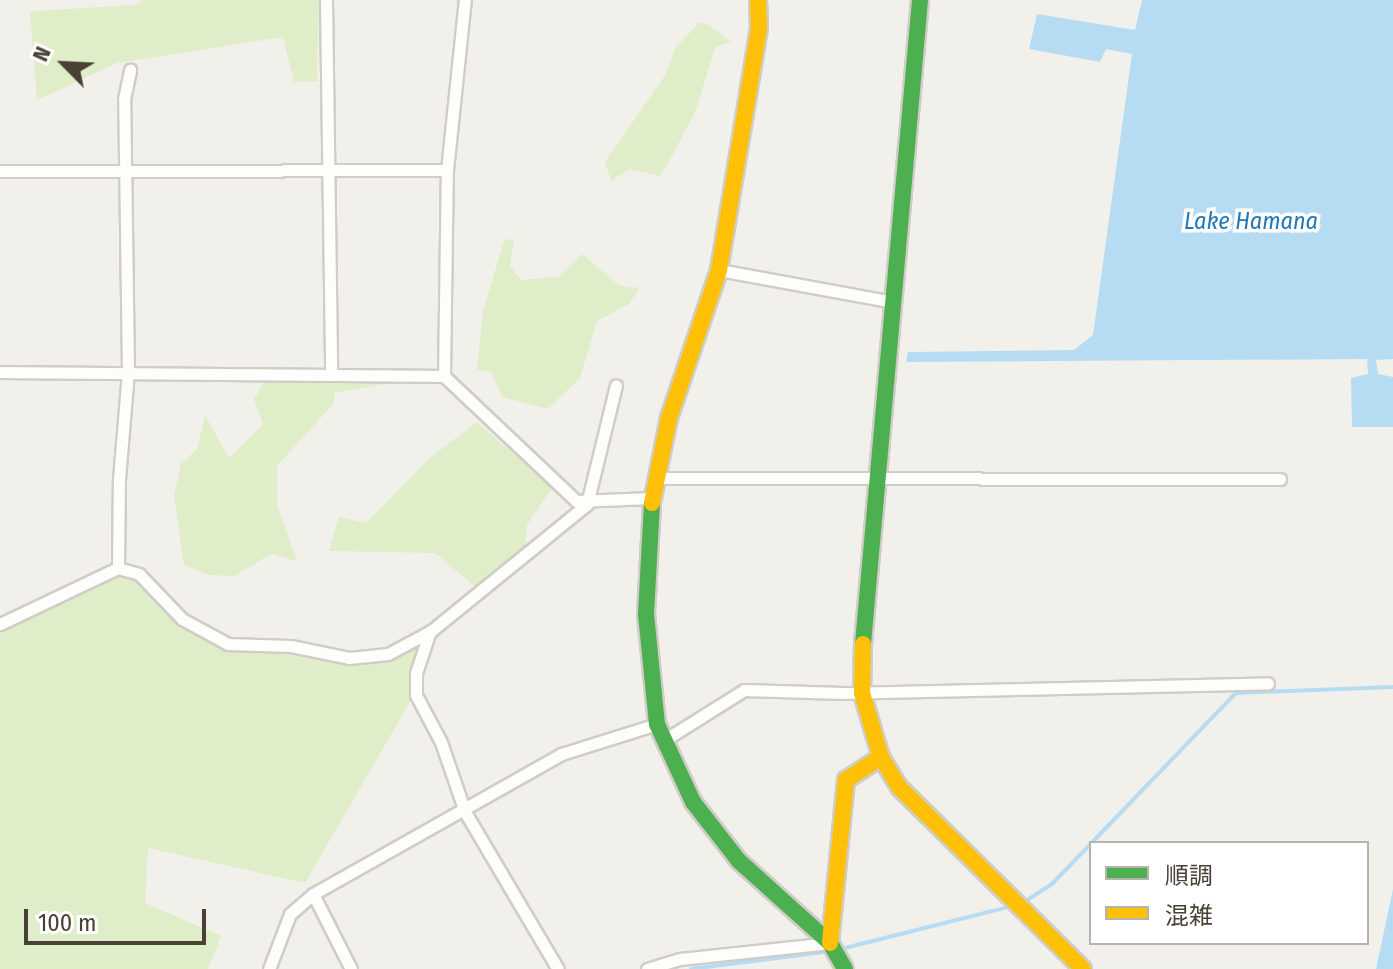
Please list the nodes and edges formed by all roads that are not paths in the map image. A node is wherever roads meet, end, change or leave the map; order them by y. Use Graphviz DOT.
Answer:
graph roads {
  1 [pos="326,0"];
  2 [pos="465,0"];
  3 [pos="758,0"];
  4 [pos="920,0"];
  5 [pos="130,70"];
  6 [pos="447,170"];
  7 [pos="0,171"];
  8 [pos="327,171"];
  9 [pos="124,172"];
  10 [pos="719,270"];
  11 [pos="893,302"];
  12 [pos="128,371"];
  13 [pos="331,371"];
  14 [pos="0,372"];
  15 [pos="444,376"];
  16 [pos="616,385"];
  17 [pos="655,478"];
  18 [pos="876,479"];
  19 [pos="1280,479"];
  20 [pos="652,498"];
  21 [pos="587,504"];
  22 [pos="118,568"];
  23 [pos="0,624"];
  24 [pos="431,631"];
  25 [pos="1268,683"];
  26 [pos="862,693"];
  27 [pos="662,732"];
  28 [pos="881,757"];
  29 [pos="465,812"];
  30 [pos="313,894"];
  31 [pos="830,943"];
  32 [pos="269,969"];
  33 [pos="351,969"];
  34 [pos="558,969"];
  35 [pos="647,969"];
  36 [pos="845,969"];
  37 [pos="1083,969"];
  1 -- 8 [label="street"];
  2 -- 6 [label="street"];
  3 -- 10 [label="street"];
  4 -- 11 [label="street"];
  5 -- 9 [label="street"];
  6 -- 8 [label="street"];
  6 -- 15 [label="street"];
  7 -- 9 [label="street"];
  8 -- 9 [label="street"];
  8 -- 13 [label="street"];
  9 -- 12 [label="street"];
  10 -- 11 [label="street"];
  10 -- 17 [label="street"];
  11 -- 18 [label="street"];
  12 -- 13 [label="street"];
  12 -- 14 [label="street"];
  12 -- 22 [label="street"];
  13 -- 15 [label="street"];
  15 -- 21 [label="street"];
  16 -- 21 [label="street"];
  17 -- 18 [label="street"];
  17 -- 20 [label="street"];
  18 -- 19 [label="street"];
  18 -- 26 [label="street"];
  20 -- 21 [label="street"];
  20 -- 27 [label="street"];
  21 -- 24 [label="street"];
  22 -- 23 [label="street"];
  22 -- 24 [label="street"];
  24 -- 29 [label="street"];
  25 -- 26 [label="street"];
  26 -- 27 [label="street"];
  26 -- 28 [label="street"];
  27 -- 29 [label="street"];
  27 -- 31 [label="street"];
  28 -- 31 [label="street"];
  28 -- 37 [label="street"];
  29 -- 30 [label="street"];
  29 -- 34 [label="street"];
  30 -- 32 [label="street"];
  30 -- 33 [label="street"];
  31 -- 35 [label="street"];
  31 -- 36 [label="street"];
}
